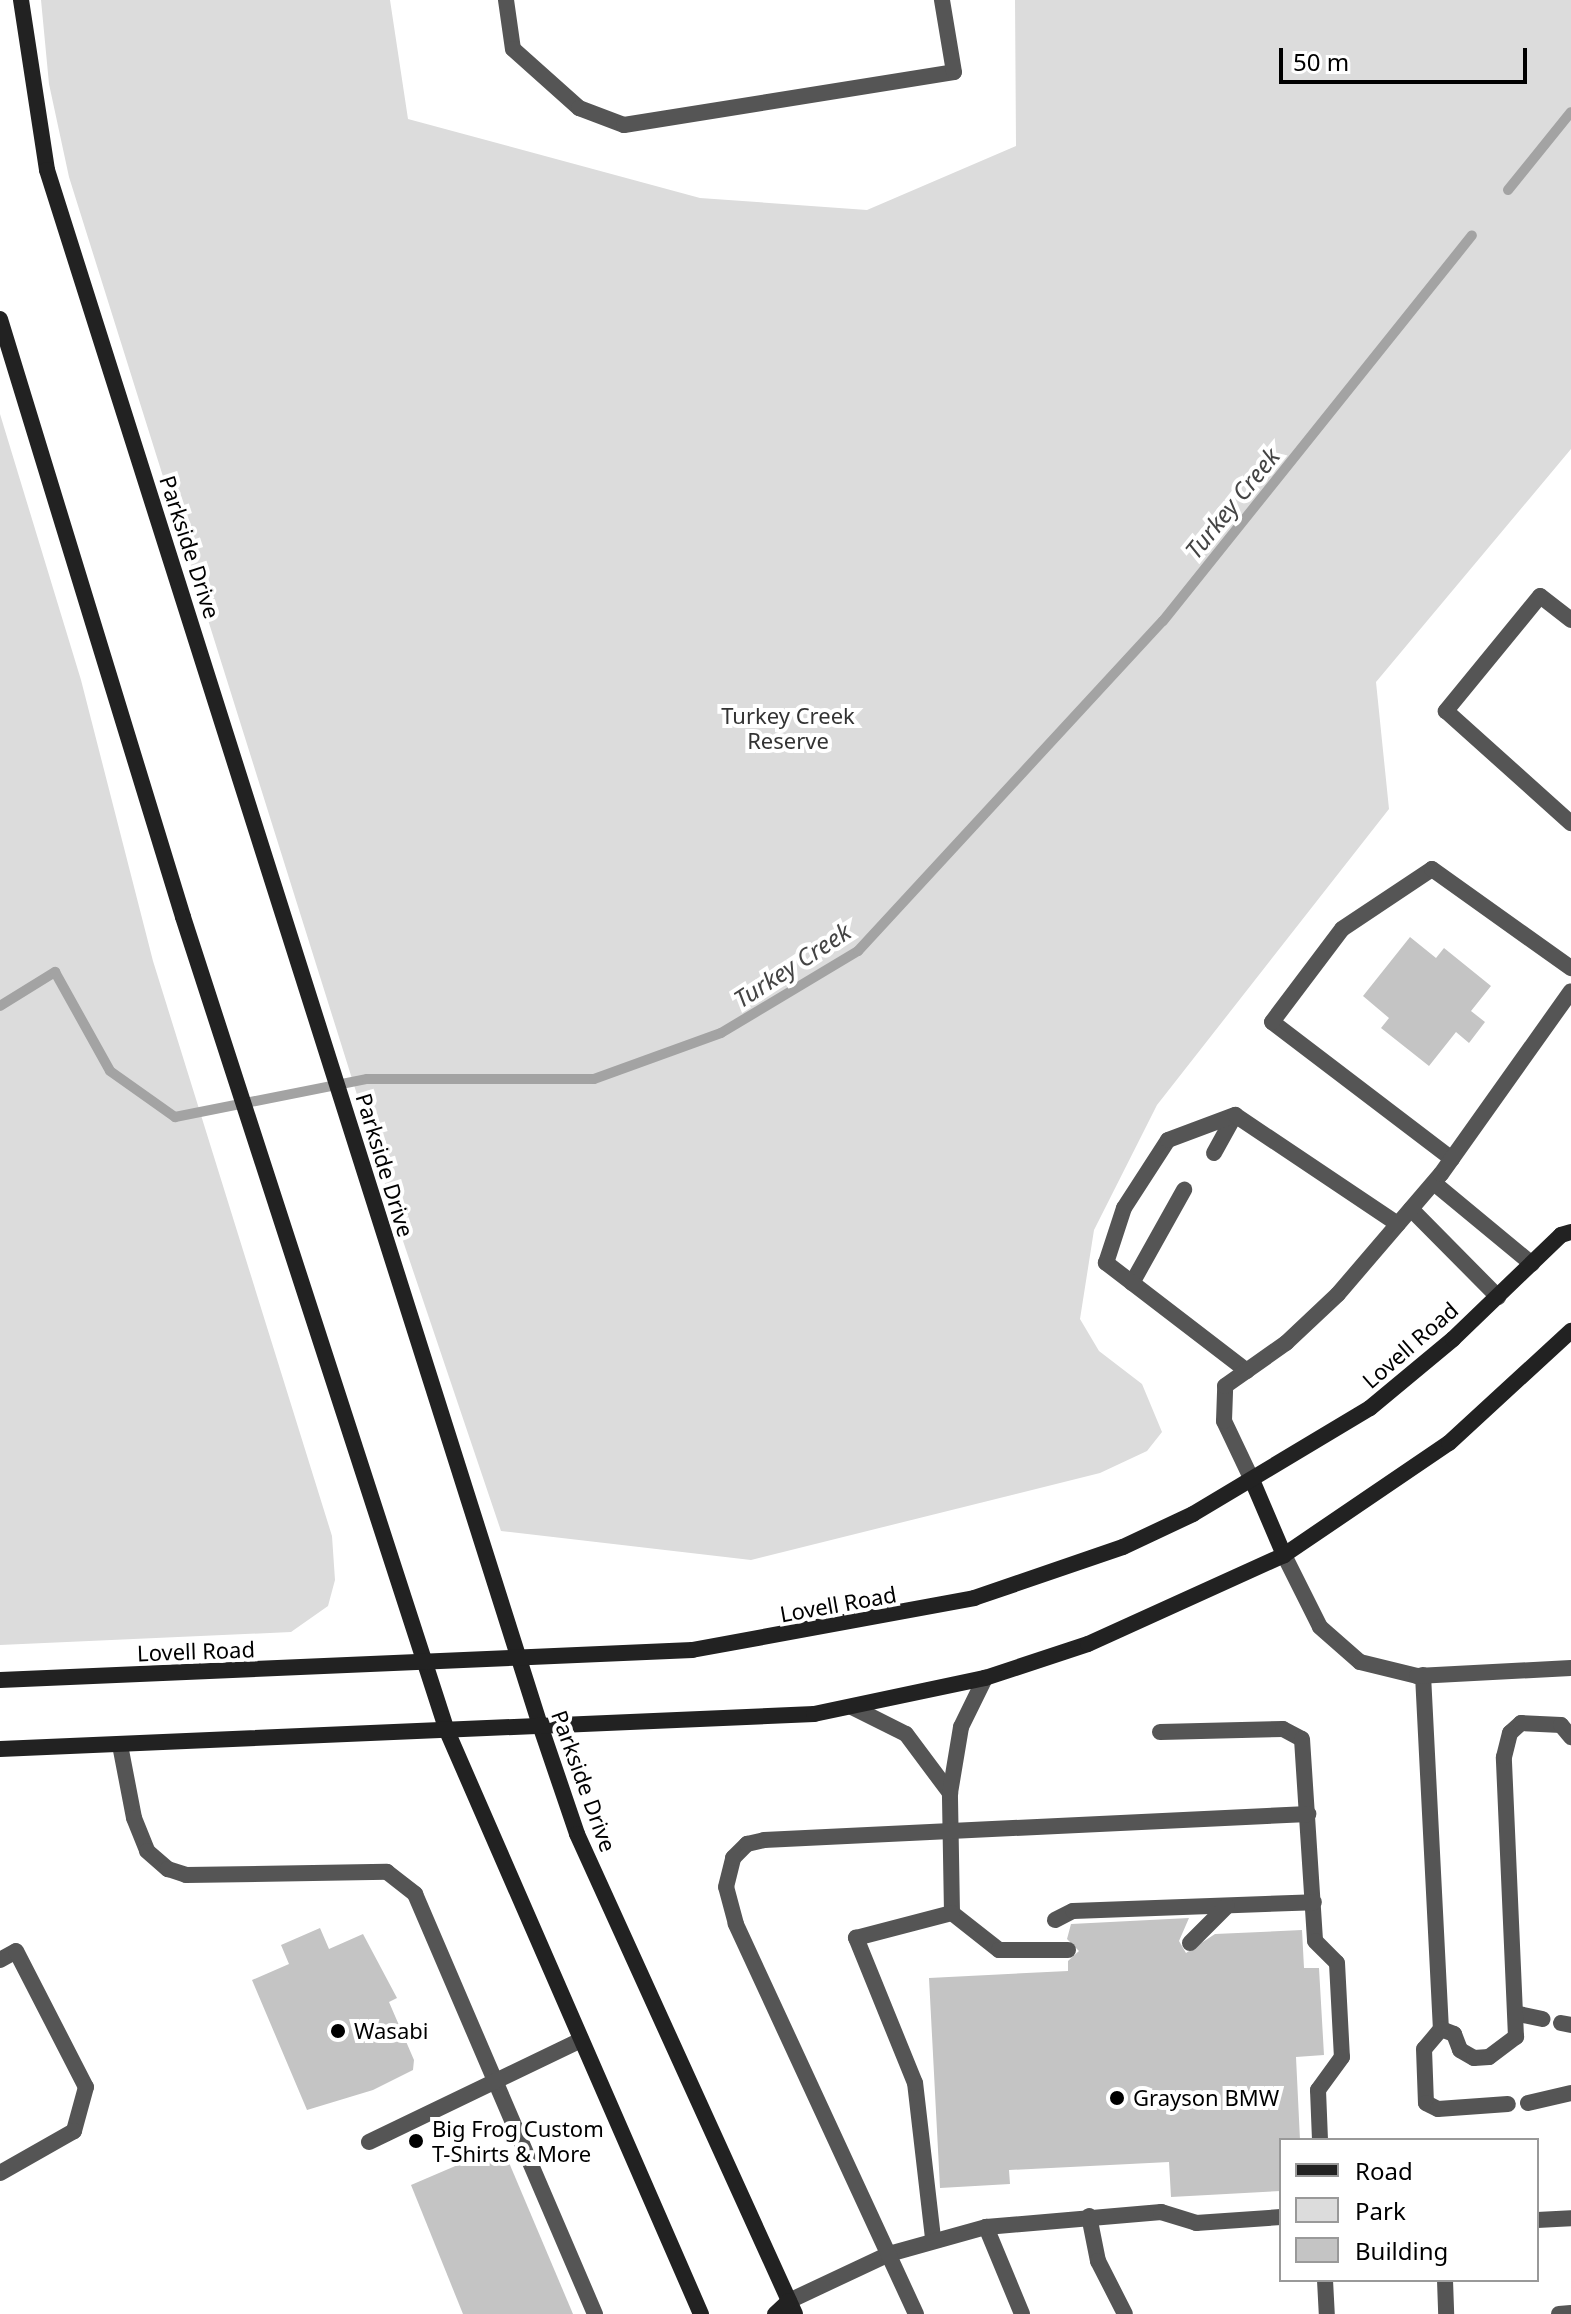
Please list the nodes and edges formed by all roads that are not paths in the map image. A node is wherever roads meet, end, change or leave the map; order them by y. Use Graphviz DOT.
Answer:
graph roads {
  1 [pos="21,0"];
  2 [pos="506,0"];
  3 [pos="942,0"];
  4 [pos="0,319"];
  5 [pos="1571,620"];
  6 [pos="1571,823"];
  7 [pos="1571,968"];
  8 [pos="1571,991"];
  9 [pos="1235,1115"];
  10 [pos="1214,1153"];
  11 [pos="1452,1159"];
  12 [pos="1434,1183"];
  13 [pos="1184,1190"];
  14 [pos="1411,1209"];
  15 [pos="1398,1224"];
  16 [pos="1571,1232"];
  17 [pos="1532,1264"];
  18 [pos="1132,1283"];
  19 [pos="1498,1297"];
  20 [pos="1571,1331"];
  21 [pos="1247,1371"];
  22 [pos="1252,1480"];
  23 [pos="1284,1555"];
  24 [pos="518,1661"];
  25 [pos="425,1664"];
  26 [pos="1571,1668"];
  27 [pos="1423,1675"];
  28 [pos="985,1678"];
  29 [pos="0,1680"];
  30 [pos="852,1707"];
  31 [pos="541,1728"];
  32 [pos="447,1731"];
  33 [pos="1160,1732"];
  34 [pos="1571,1737"];
  35 [pos="120,1745"];
  36 [pos="0,1749"];
  37 [pos="950,1793"];
  38 [pos="1308,1814"];
  39 [pos="952,1830"];
  40 [pos="1314,1902"];
  41 [pos="1227,1906"];
  42 [pos="952,1913"];
  43 [pos="1055,1920"];
  44 [pos="1190,1943"];
  45 [pos="1068,1950"];
  46 [pos="0,1960"];
  47 [pos="1519,2014"];
  48 [pos="1542,2019"];
  49 [pos="1441,2029"];
  50 [pos="579,2041"];
  51 [pos="495,2084"];
  52 [pos="1571,2093"];
  53 [pos="1528,2103"];
  54 [pos="1508,2104"];
  55 [pos="1320,2138"];
  56 [pos="369,2142"];
  57 [pos="0,2173"];
  58 [pos="1089,2216"];
  59 [pos="1279,2217"];
  60 [pos="1571,2218"];
  61 [pos="1539,2220"];
  62 [pos="986,2227"];
  63 [pos="933,2238"];
  64 [pos="889,2254"];
  65 [pos="1325,2282"];
  66 [pos="1445,2282"];
  67 [pos="792,2308"];
  68 [pos="1571,2313"];
  69 [pos="595,2314"];
  70 [pos="701,2314"];
  71 [pos="775,2314"];
  72 [pos="916,2314"];
  73 [pos="1022,2314"];
  74 [pos="1125,2314"];
  75 [pos="1327,2314"];
  76 [pos="1446,2314"];
  77 [pos="1559,2314"];
  1 -- 24 [label="street, Parkside Drive"];
  2 -- 3 [label="street"];
  4 -- 25 [label="street"];
  5 -- 6 [label="street"];
  7 -- 11 [label="street"];
  8 -- 11 [label="street"];
  9 -- 10 [label="street"];
  9 -- 15 [label="street"];
  9 -- 18 [label="street"];
  11 -- 12 [label="street"];
  12 -- 14 [label="street"];
  12 -- 17 [label="street"];
  13 -- 18 [label="street"];
  14 -- 15 [label="street"];
  14 -- 19 [label="street"];
  15 -- 21 [label="street"];
  16 -- 17 [label="street, Lovell Road"];
  17 -- 19 [label="street, Lovell Road"];
  18 -- 21 [label="street"];
  19 -- 22 [label="street, Lovell Road"];
  20 -- 23 [label="street"];
  21 -- 22 [label="street"];
  22 -- 23 [label="street"];
  22 -- 24 [label="street, Lovell Road"];
  23 -- 27 [label="street"];
  23 -- 28 [label="street"];
  24 -- 25 [label="street, Lovell Road"];
  24 -- 31 [label="street, Parkside Drive"];
  25 -- 29 [label="street, Lovell Road"];
  25 -- 32 [label="street"];
  26 -- 27 [label="street"];
  27 -- 49 [label="street"];
  28 -- 30 [label="street"];
  28 -- 37 [label="street"];
  30 -- 31 [label="street"];
  30 -- 37 [label="street"];
  31 -- 32 [label="street"];
  31 -- 67 [label="street, Parkside Drive"];
  32 -- 35 [label="street"];
  32 -- 50 [label="street"];
  33 -- 38 [label="street"];
  34 -- 47 [label="street"];
  35 -- 36 [label="street"];
  35 -- 51 [label="street"];
  37 -- 39 [label="street"];
  38 -- 39 [label="street"];
  38 -- 40 [label="street"];
  39 -- 42 [label="street"];
  39 -- 64 [label="street"];
  40 -- 41 [label="street"];
  40 -- 55 [label="street"];
  41 -- 43 [label="street"];
  41 -- 44 [label="street"];
  42 -- 45 [label="street"];
  42 -- 63 [label="street"];
  46 -- 57 [label="street"];
  47 -- 48 [label="street"];
  47 -- 49 [label="street"];
  49 -- 54 [label="street"];
  50 -- 51 [label="street"];
  50 -- 70 [label="street"];
  51 -- 56 [label="street"];
  51 -- 69 [label="street"];
  52 -- 53 [label="street"];
  58 -- 59 [label="street"];
  58 -- 62 [label="street"];
  58 -- 74 [label="street"];
  60 -- 61 [label="street"];
  62 -- 63 [label="street"];
  62 -- 73 [label="street"];
  63 -- 64 [label="street"];
  64 -- 67 [label="street"];
  64 -- 72 [label="street"];
  65 -- 75 [label="street"];
  66 -- 76 [label="street"];
  67 -- 71 [label="street"];
  68 -- 77 [label="street"];
}
